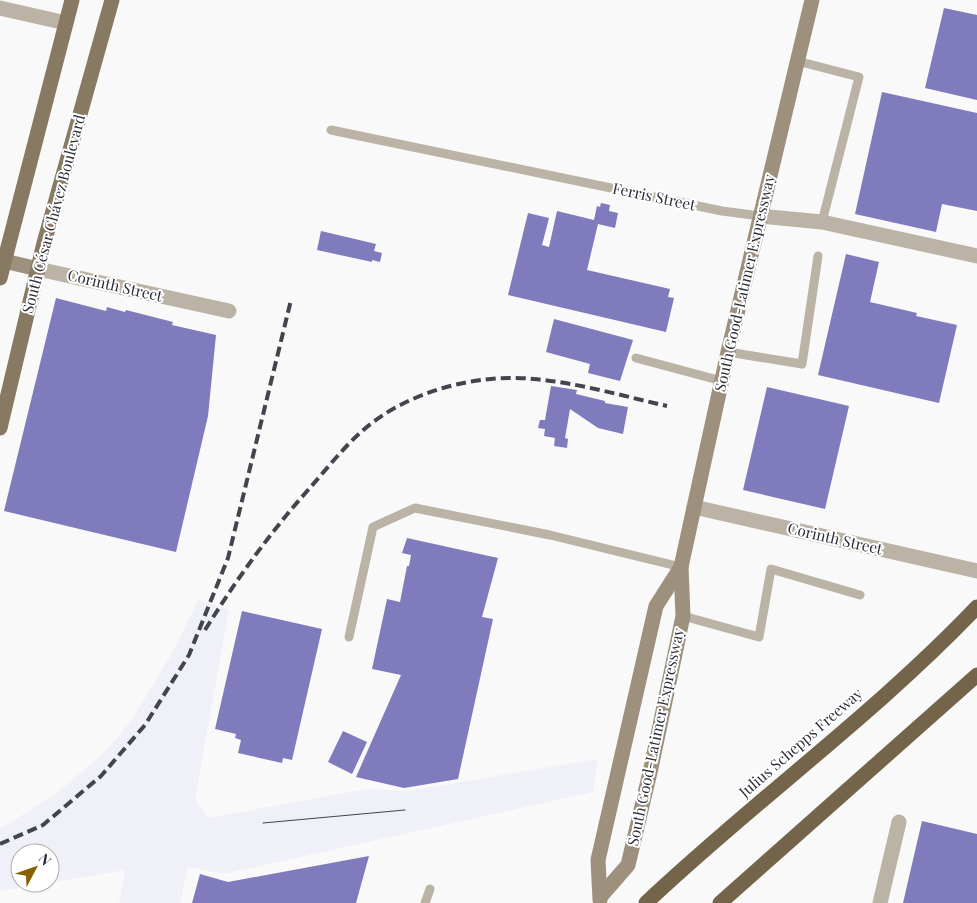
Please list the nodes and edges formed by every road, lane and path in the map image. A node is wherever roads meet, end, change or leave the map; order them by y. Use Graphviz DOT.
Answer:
graph roads {
  1 [pos="72,0"];
  2 [pos="112,0"];
  3 [pos="812,0"];
  4 [pos="0,8"];
  5 [pos="66,23"];
  6 [pos="797,61"];
  7 [pos="331,130"];
  8 [pos="760,216"];
  9 [pos="822,222"];
  10 [pos="818,256"];
  11 [pos="977,256"];
  12 [pos="2,260"];
  13 [pos="38,269"];
  14 [pos="0,278"];
  15 [pos="229,311"];
  16 [pos="728,352"];
  17 [pos="636,358"];
  18 [pos="722,381"];
  19 [pos="0,428"];
  20 [pos="694,507"];
  21 [pos="681,567"];
  22 [pos="977,571"];
  23 [pos="860,595"];
  24 [pos="977,607"];
  25 [pos="683,616"];
  26 [pos="349,637"];
  27 [pos="977,675"];
  28 [pos="900,822"];
  29 [pos="430,888"];
  30 [pos="600,899"];
  31 [pos="425,903"];
  32 [pos="646,903"];
  33 [pos="720,903"];
  34 [pos="880,903"];
  1 -- 5 [label="main road"];
  2 -- 13 [label="main road, South César Chávez Boulevard"];
  3 -- 6 [label="main road, South Good-Latimer Expressway"];
  4 -- 5 [label="street"];
  5 -- 12 [label="main road"];
  6 -- 8 [label="main road, South Good-Latimer Expressway"];
  6 -- 9 [label="lane"];
  7 -- 8 [label="lane, Ferris Street"];
  8 -- 9 [label="street, Ferris Street"];
  8 -- 16 [label="main road, South Good-Latimer Expressway"];
  9 -- 11 [label="street, Ferris Street"];
  10 -- 16 [label="lane"];
  12 -- 13 [label="main road, Corinth Street"];
  12 -- 14 [label="main road"];
  13 -- 15 [label="street, Corinth Street"];
  13 -- 19 [label="main road, South César Chávez Boulevard"];
  16 -- 18 [label="main road, South Good-Latimer Expressway"];
  17 -- 18 [label="lane"];
  18 -- 20 [label="main road, South Good-Latimer Expressway"];
  20 -- 21 [label="main road, South Good-Latimer Expressway"];
  20 -- 22 [label="street, Corinth Street"];
  21 -- 25 [label="main road, South Good-Latimer Expressway"];
  21 -- 26 [label="lane"];
  21 -- 30 [label="main road, South Good-Latimer Expressway"];
  23 -- 25 [label="lane"];
  24 -- 32 [label="highway, Julius Schepps Freeway"];
  25 -- 30 [label="main road, South Good-Latimer Expressway"];
  27 -- 33 [label="highway"];
  28 -- 34 [label="street"];
  29 -- 31 [label="lane"];
}
